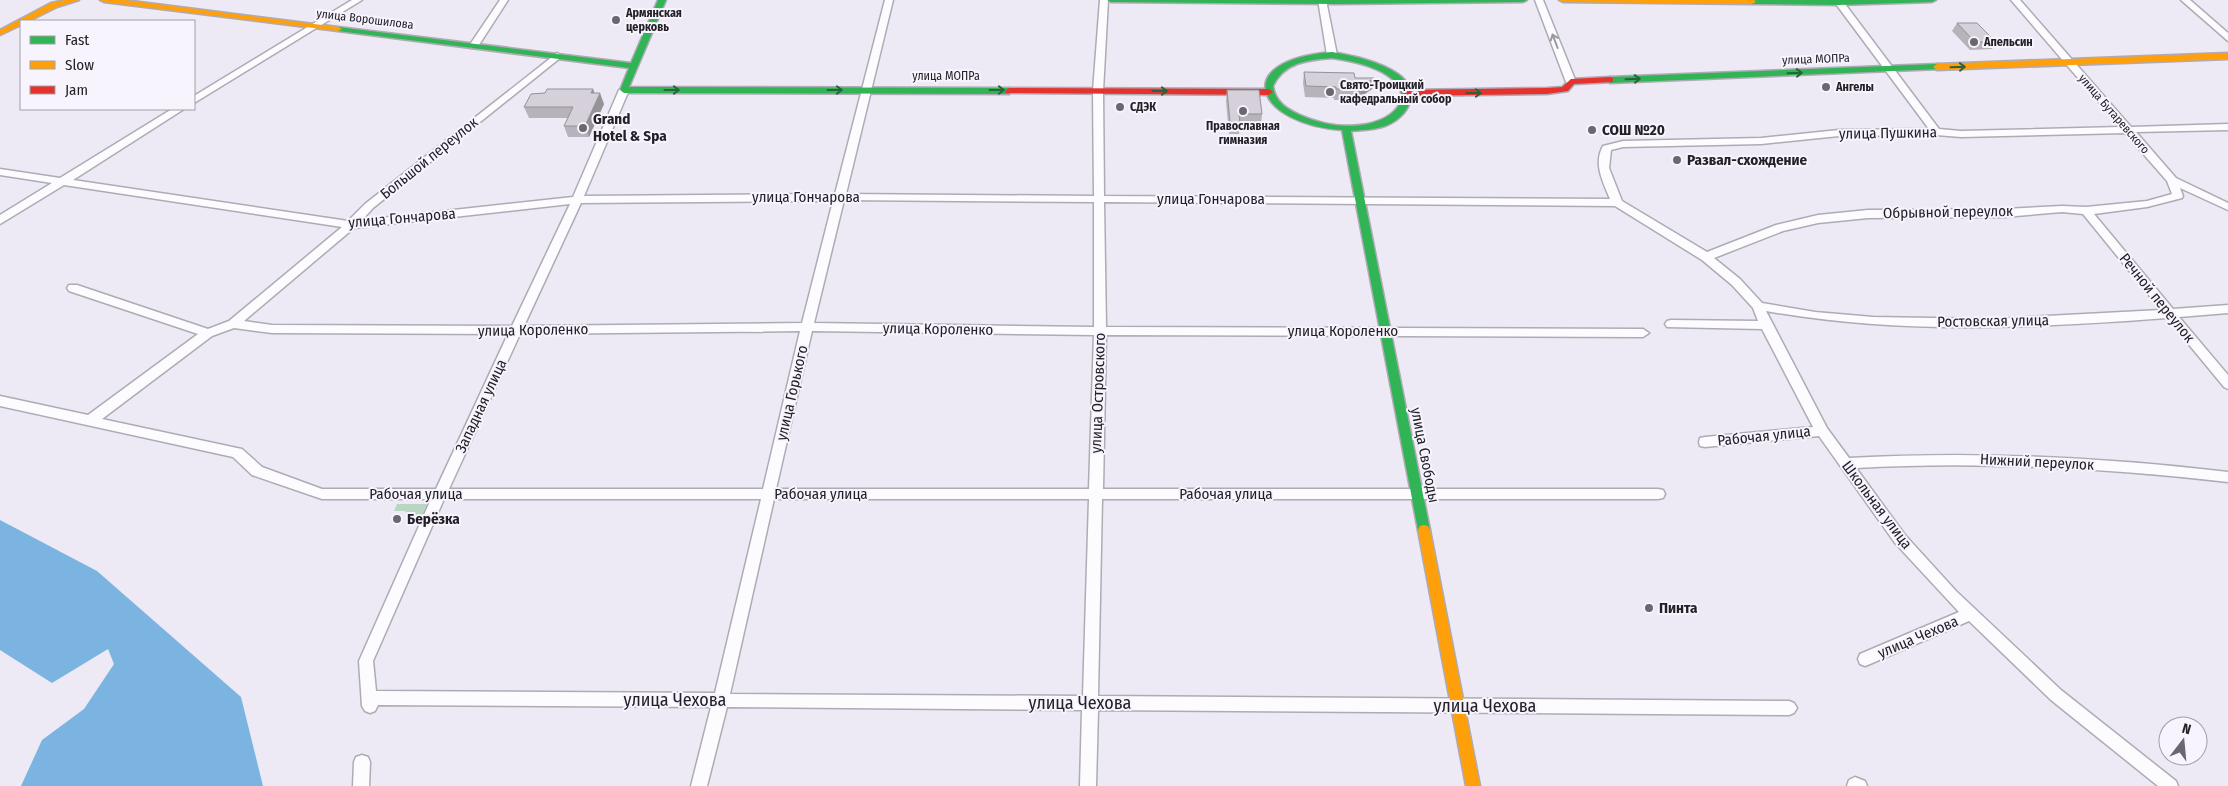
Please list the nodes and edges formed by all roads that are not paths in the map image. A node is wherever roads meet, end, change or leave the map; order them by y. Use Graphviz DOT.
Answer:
graph roads {
  1 [pos="75,0"];
  2 [pos="104,0"];
  3 [pos="357,0"];
  4 [pos="504,0"];
  5 [pos="662,0"];
  6 [pos="889,0"];
  7 [pos="1104,0"];
  8 [pos="1111,0"];
  9 [pos="1523,0"];
  10 [pos="1539,0"];
  11 [pos="1563,0"];
  12 [pos="1932,0"];
  13 [pos="2015,0"];
  14 [pos="2185,0"];
  15 [pos="1322,1"];
  16 [pos="1838,1"];
  17 [pos="26,20"];
  18 [pos="20,23"];
  19 [pos="314,27"];
  20 [pos="0,33"];
  21 [pos="2228,38"];
  22 [pos="474,46"];
  23 [pos="1332,55"];
  24 [pos="557,56"];
  25 [pos="2228,56"];
  26 [pos="2069,62"];
  27 [pos="632,66"];
  28 [pos="1887,70"];
  29 [pos="1571,82"];
  30 [pos="624,90"];
  31 [pos="868,90"];
  32 [pos="1098,91"];
  33 [pos="1269,92"];
  34 [pos="1408,93"];
  35 [pos="195,99"];
  36 [pos="177,110"];
  37 [pos="2228,127"];
  38 [pos="1346,129"];
  39 [pos="2128,130"];
  40 [pos="1936,132"];
  41 [pos="0,172"];
  42 [pos="2172,180"];
  43 [pos="59,182"];
  44 [pos="841,197"];
  45 [pos="1100,198"];
  46 [pos="1360,199"];
  47 [pos="577,200"];
  48 [pos="1617,203"];
  49 [pos="2228,207"];
  50 [pos="2086,211"];
  51 [pos="0,220"];
  52 [pos="352,225"];
  53 [pos="1706,257"];
  54 [pos="73,288"];
  55 [pos="1758,306"];
  56 [pos="2228,309"];
  57 [pos="2169,313"];
  58 [pos="233,324"];
  59 [pos="1671,324"];
  60 [pos="1766,325"];
  61 [pos="807,327"];
  62 [pos="517,331"];
  63 [pos="1100,331"];
  64 [pos="1386,332"];
  65 [pos="208,333"];
  66 [pos="1643,333"];
  67 [pos="2228,384"];
  68 [pos="0,401"];
  69 [pos="91,420"];
  70 [pos="1822,431"];
  71 [pos="1705,442"];
  72 [pos="1846,463"];
  73 [pos="2228,477"];
  74 [pos="440,494"];
  75 [pos="769,494"];
  76 [pos="1095,494"];
  77 [pos="1418,494"];
  78 [pos="1658,494"];
  79 [pos="1971,614"];
  80 [pos="1865,659"];
  81 [pos="721,700"];
  82 [pos="370,702"];
  83 [pos="1090,703"];
  84 [pos="1458,706"];
  85 [pos="1789,708"];
  86 [pos="362,762"];
  87 [pos="361,786"];
  88 [pos="698,786"];
  89 [pos="1088,786"];
  90 [pos="1474,786"];
  91 [pos="2170,786"];
  1 -- 17 [label="main road"];
  2 -- 19 [label="main road, улица Ворошилова"];
  3 -- 19 [label="street"];
  4 -- 22 [label="street"];
  5 -- 27 [label="main road, Западная улица"];
  6 -- 31 [label="street, улица Горького"];
  7 -- 32 [label="street, улица Островского"];
  8 -- 15 [label="main road"];
  9 -- 15 [label="main road"];
  29 -- 10 [label="street, one-way"];
  11 -- 16 [label="main road"];
  12 -- 16 [label="main road"];
  13 -- 26 [label="street, улица Бутаревского"];
  14 -- 21 [label="street"];
  15 -- 23 [label="street"];
  16 -- 28 [label="street"];
  18 -- 20 [label="main road"];
  19 -- 22 [label="main road, улица Ворошилова"];
  19 -- 35 [label="street"];
  22 -- 24 [label="main road, улица Ворошилова"];
  23 -- 33 [label="main road"];
  23 -- 34 [label="main road"];
  24 -- 27 [label="main road, улица Ворошилова"];
  24 -- 52 [label="street, Большой переулок"];
  25 -- 26 [label="main road, улица МОПРа"];
  28 -- 26 [label="main road, улица МОПРа, one-way"];
  26 -- 39 [label="street, улица Бутаревского"];
  27 -- 30 [label="main road, Западная улица"];
  29 -- 28 [label="main road, улица МОПРа, one-way"];
  28 -- 40 [label="street"];
  34 -- 29 [label="main road, улица МОПРа, one-way"];
  30 -- 31 [label="main road, улица МОПРа, one-way"];
  30 -- 47 [label="street, Западная улица"];
  31 -- 32 [label="main road, улица МОПРа, one-way"];
  31 -- 44 [label="street, улица Горького"];
  32 -- 33 [label="main road, улица МОПРа, one-way"];
  32 -- 45 [label="street, улица Островского"];
  33 -- 38 [label="main road"];
  34 -- 38 [label="main road"];
  36 -- 43 [label="street"];
  37 -- 39 [label="street, улица Пушкина"];
  38 -- 46 [label="main road, улица Свободы"];
  39 -- 40 [label="street, улица Пушкина"];
  39 -- 42 [label="street, улица Бутаревского"];
  40 -- 48 [label="street, улица Пушкина"];
  41 -- 43 [label="street, улица Гончарова"];
  42 -- 49 [label="street, улица Бутаревского"];
  42 -- 50 [label="street, Обрывной переулок"];
  43 -- 51 [label="street"];
  43 -- 52 [label="street, улица Гончарова"];
  44 -- 45 [label="street, улица Гончарова"];
  44 -- 47 [label="street, улица Гончарова"];
  44 -- 61 [label="street, улица Горького"];
  45 -- 46 [label="street, улица Гончарова"];
  45 -- 63 [label="street, улица Островского"];
  46 -- 48 [label="street, улица Гончарова"];
  46 -- 64 [label="main road, улица Свободы"];
  47 -- 52 [label="street, улица Гончарова"];
  47 -- 62 [label="street, Западная улица"];
  48 -- 53 [label="street, Школьная улица"];
  50 -- 53 [label="street, Обрывной переулок"];
  50 -- 57 [label="street, Речной переулок"];
  52 -- 58 [label="street, Большой переулок"];
  53 -- 55 [label="street, Школьная улица"];
  54 -- 65 [label="street"];
  55 -- 57 [label="street, Ростовская улица"];
  55 -- 60 [label="street, Школьная улица"];
  56 -- 57 [label="street, Ростовская улица"];
  57 -- 67 [label="street, Речной переулок"];
  58 -- 62 [label="street, улица Короленко"];
  58 -- 65 [label="street, Большой переулок"];
  59 -- 60 [label="street"];
  60 -- 70 [label="street, Школьная улица"];
  61 -- 62 [label="street, улица Короленко"];
  61 -- 63 [label="street, улица Короленко"];
  61 -- 75 [label="street, улица Горького"];
  62 -- 74 [label="street, Западная улица"];
  63 -- 64 [label="street, улица Короленко"];
  63 -- 76 [label="street, улица Островского"];
  64 -- 66 [label="street, улица Короленко"];
  64 -- 77 [label="main road, улица Свободы"];
  65 -- 69 [label="street, Большой переулок"];
  68 -- 69 [label="street, Рабочая улица"];
  69 -- 74 [label="street, Рабочая улица"];
  70 -- 71 [label="street, Рабочая улица"];
  70 -- 72 [label="street, Школьная улица"];
  72 -- 73 [label="street, Нижний переулок"];
  72 -- 79 [label="street, Школьная улица"];
  74 -- 75 [label="street, Рабочая улица"];
  74 -- 82 [label="street, Западная улица"];
  75 -- 76 [label="street, Рабочая улица"];
  75 -- 81 [label="street, улица Горького"];
  76 -- 77 [label="street, Рабочая улица"];
  76 -- 83 [label="street, улица Островского"];
  77 -- 78 [label="street, Рабочая улица"];
  77 -- 84 [label="main road, улица Свободы"];
  79 -- 80 [label="street, улица Чехова"];
  79 -- 91 [label="street, Школьная улица"];
  81 -- 82 [label="street, улица Чехова"];
  81 -- 83 [label="street, улица Чехова"];
  81 -- 88 [label="street, улица Горького"];
  83 -- 84 [label="street, улица Чехова"];
  83 -- 89 [label="street, улица Островского"];
  84 -- 85 [label="street, улица Чехова"];
  84 -- 90 [label="main road, улица Свободы"];
  86 -- 87 [label="street"];
}
